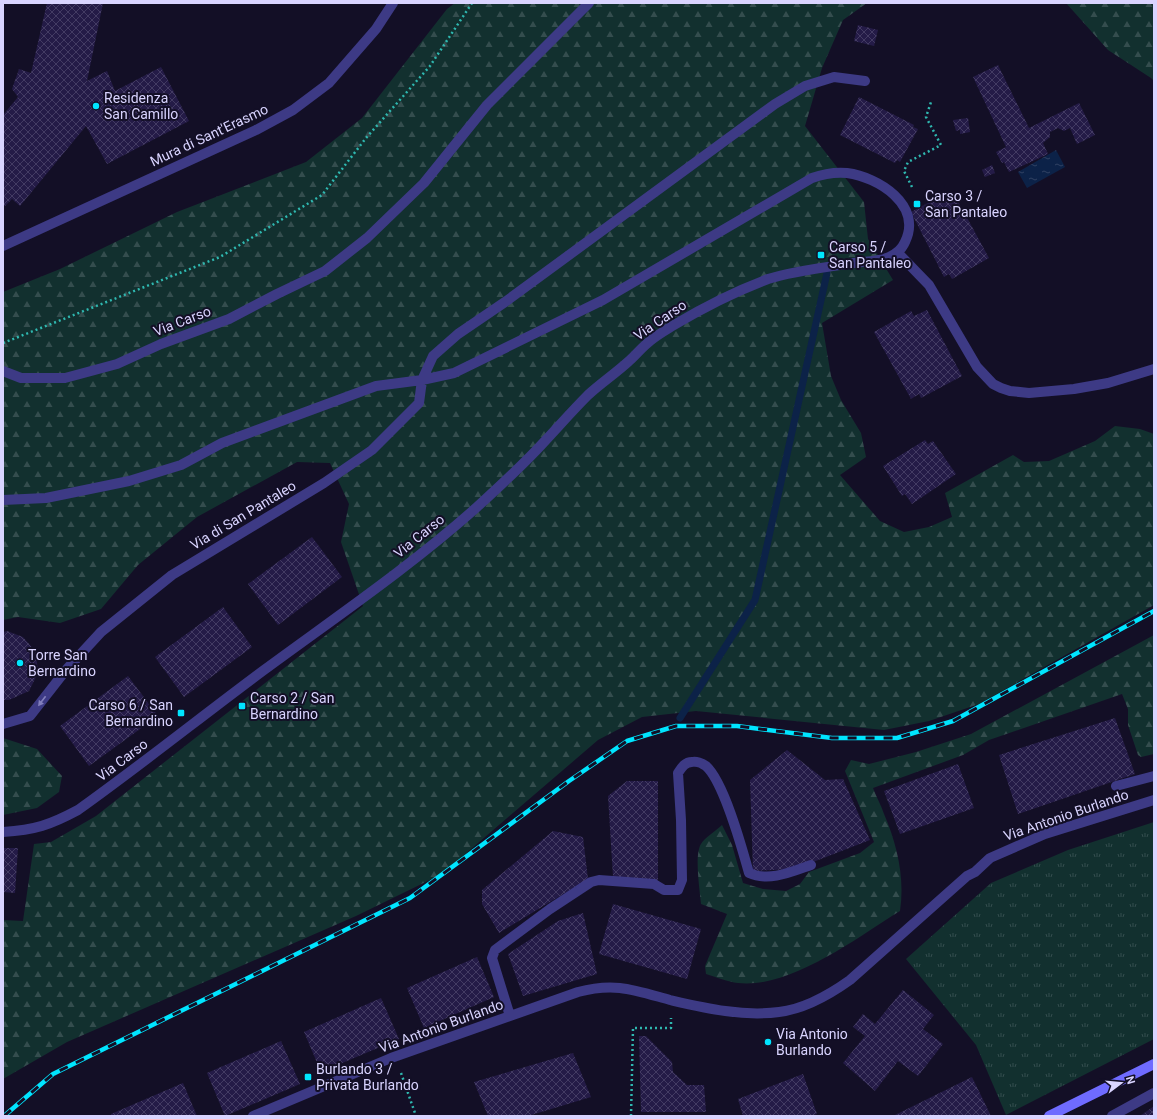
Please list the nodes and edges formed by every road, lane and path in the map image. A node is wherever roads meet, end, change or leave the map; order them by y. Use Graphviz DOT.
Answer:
graph roads {
  1 [pos="393,3"];
  2 [pos="472,3"];
  3 [pos="589,3"];
  4 [pos="865,81"];
  5 [pos="932,102"];
  6 [pos="904,172"];
  7 [pos="3,246"];
  8 [pos="897,252"];
  9 [pos="3,343"];
  10 [pos="1154,369"];
  11 [pos="3,371"];
  12 [pos="422,380"];
  13 [pos="3,500"];
  14 [pos="3,724"];
  15 [pos="1154,776"];
  16 [pos="1116,786"];
  17 [pos="1154,800"];
  18 [pos="3,832"];
  19 [pos="811,865"];
  20 [pos="671,1000"];
  21 [pos="510,1016"];
  22 [pos="395,1056"];
  23 [pos="1154,1064"];
  24 [pos="1154,1093"];
  25 [pos="253,1116"];
  26 [pos="416,1116"];
  27 [pos="631,1116"];
  28 [pos="1049,1116"];
  29 [pos="1112,1116"];
  1 -- 7 [label="street, Mura di Sant'Erasmo"];
  2 -- 9 [label="path"];
  3 -- 11 [label="street, Via Carso"];
  4 -- 12 [label="street"];
  5 -- 6 [label="path"];
  8 -- 10 [label="street"];
  8 -- 12 [label="street"];
  8 -- 18 [label="street, Via Carso"];
  12 -- 13 [label="street"];
  12 -- 14 [label="street, Via di San Pantaleo, one-way"];
  15 -- 16 [label="street, Via Antonio Burlando"];
  17 -- 20 [label="street, Via Antonio Burlando"];
  19 -- 21 [label="street"];
  20 -- 21 [label="street, Via Antonio Burlando"];
  20 -- 27 [label="path"];
  21 -- 22 [label="street, Via Antonio Burlando"];
  22 -- 25 [label="street, Via Antonio Burlando"];
  22 -- 26 [label="path"];
  23 -- 28 [label="main road"];
  24 -- 29 [label="street"];
}
